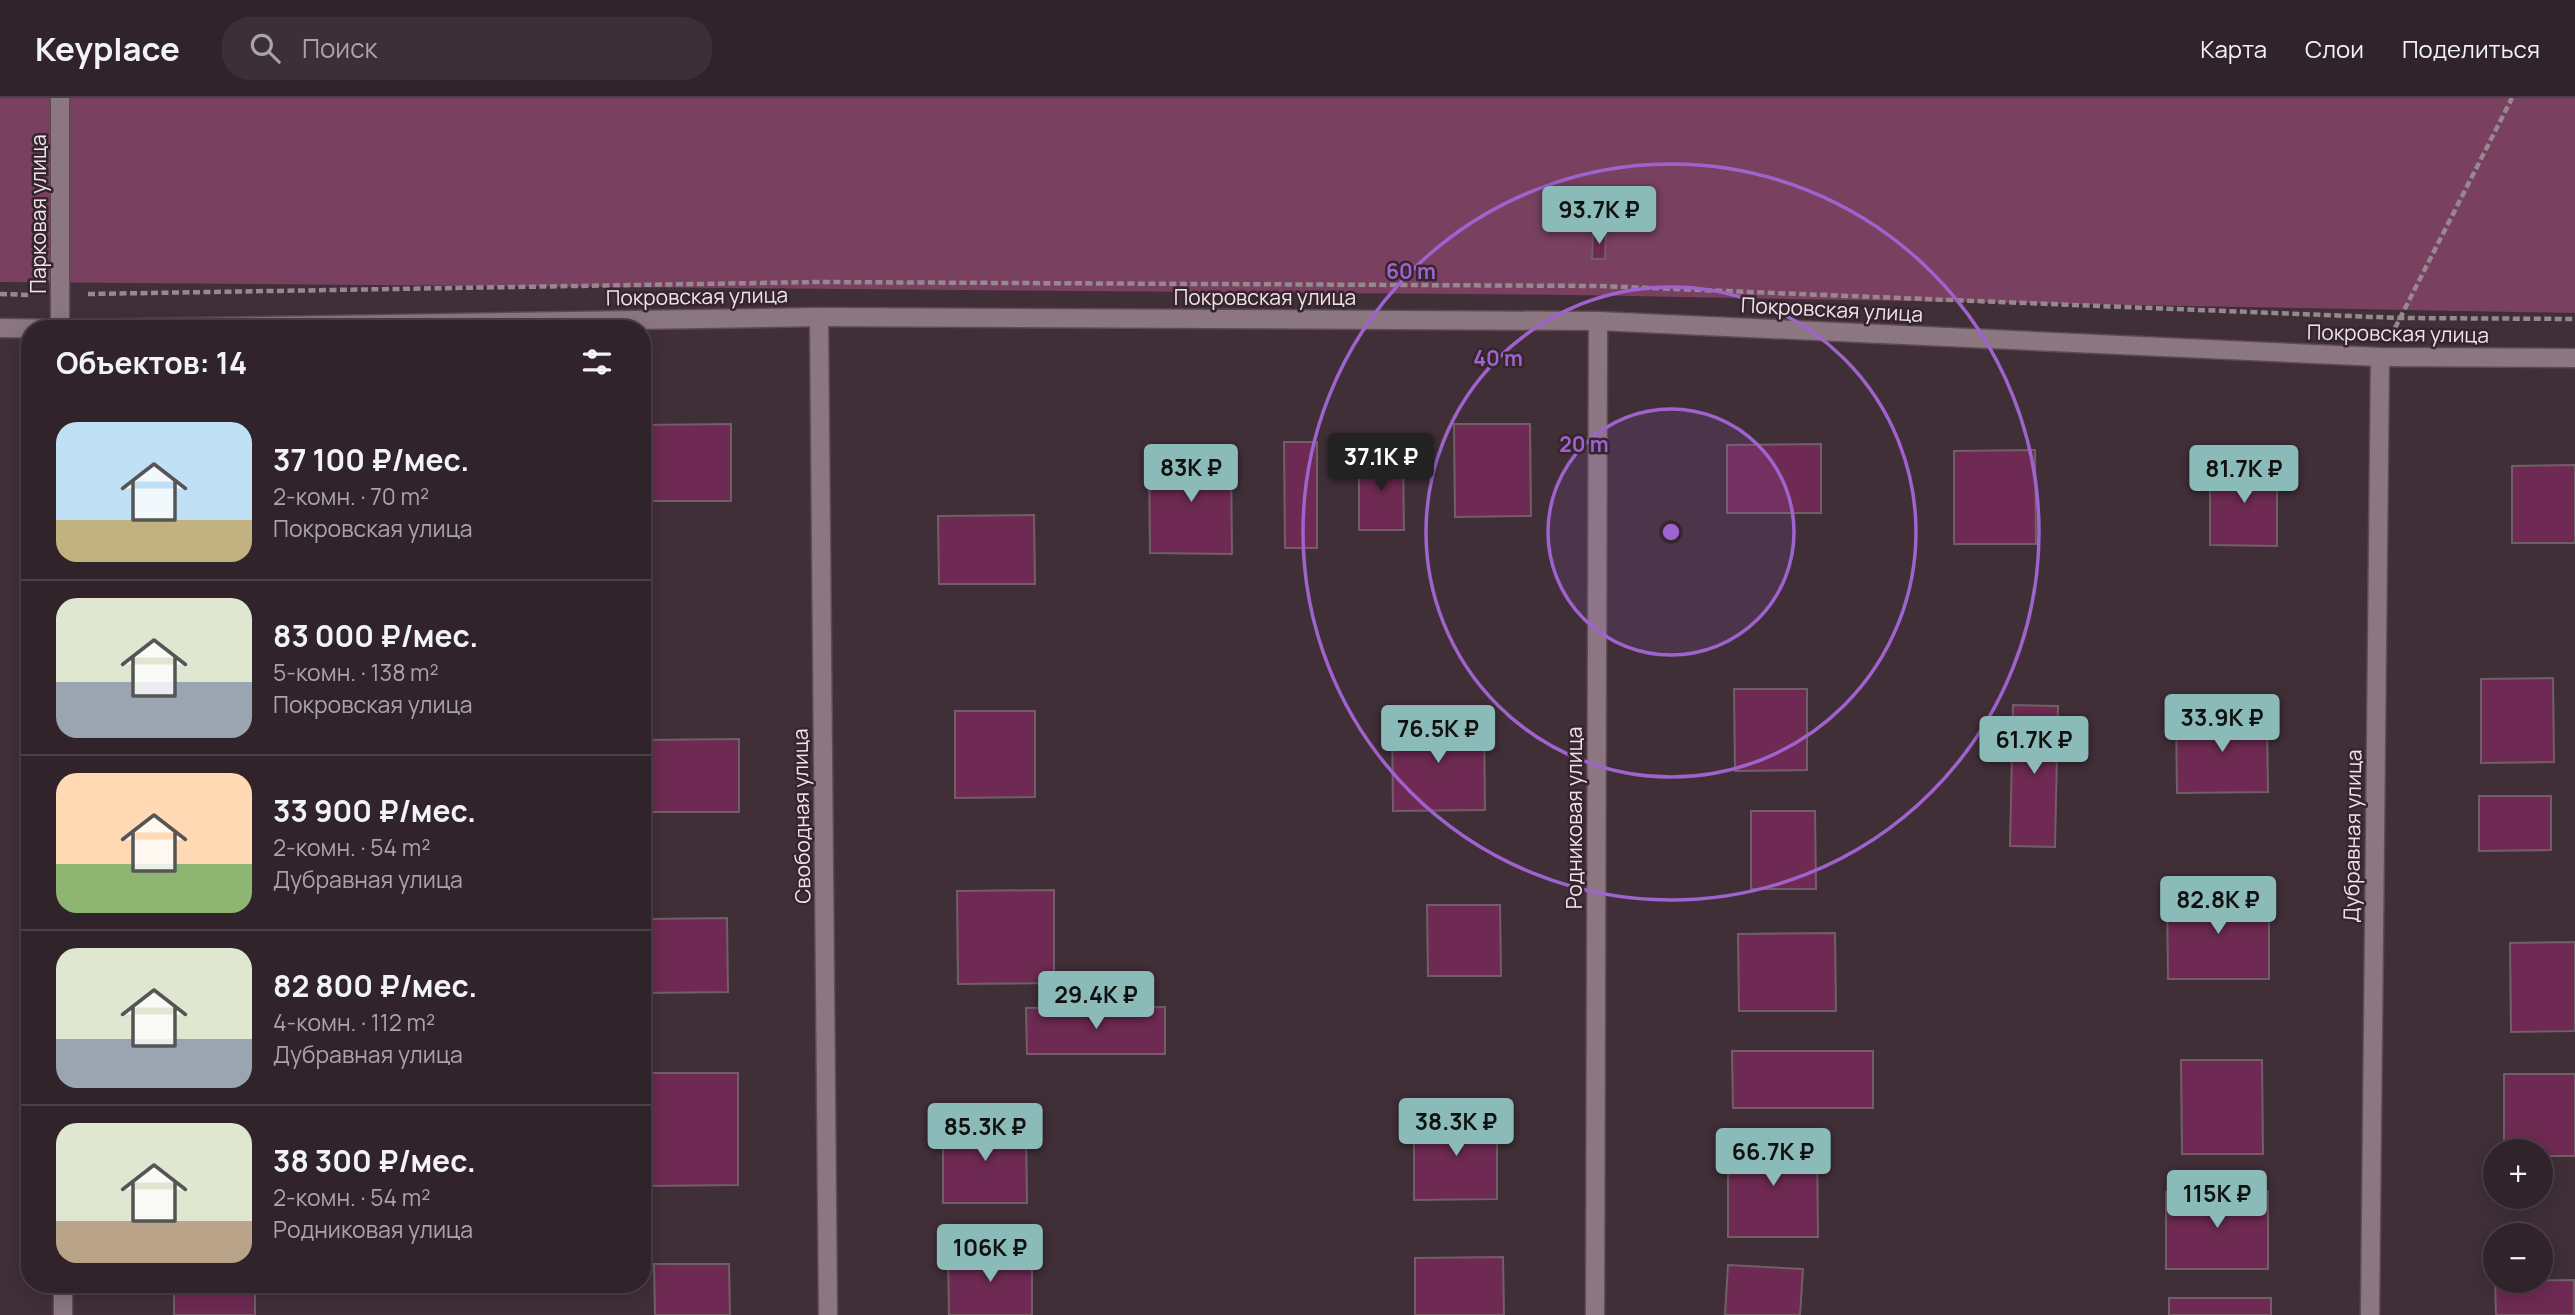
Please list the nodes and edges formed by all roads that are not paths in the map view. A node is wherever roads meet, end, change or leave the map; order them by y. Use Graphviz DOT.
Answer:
graph roads {
  1 [pos="60,98"];
  2 [pos="819,317"];
  3 [pos="60,320"];
  4 [pos="634,320"];
  5 [pos="1598,321"];
  6 [pos="0,328"];
  7 [pos="21,328"];
  8 [pos="2380,357"];
  9 [pos="2575,358"];
  10 [pos="63,1293"];
  11 [pos="63,1315"];
  12 [pos="828,1315"];
  13 [pos="1595,1315"];
  14 [pos="2370,1315"];
  1 -- 3 [label="street, Парковая улица"];
  2 -- 4 [label="street, Покровская улица"];
  2 -- 5 [label="street, Покровская улица"];
  2 -- 12 [label="street, Свободная улица"];
  5 -- 8 [label="street, Покровская улица"];
  5 -- 13 [label="street, Родниковая улица"];
  6 -- 7 [label="street, Покровская улица"];
  8 -- 9 [label="street, Покровская улица"];
  8 -- 14 [label="street, Дубравная улица"];
  10 -- 11 [label="street"];
}
